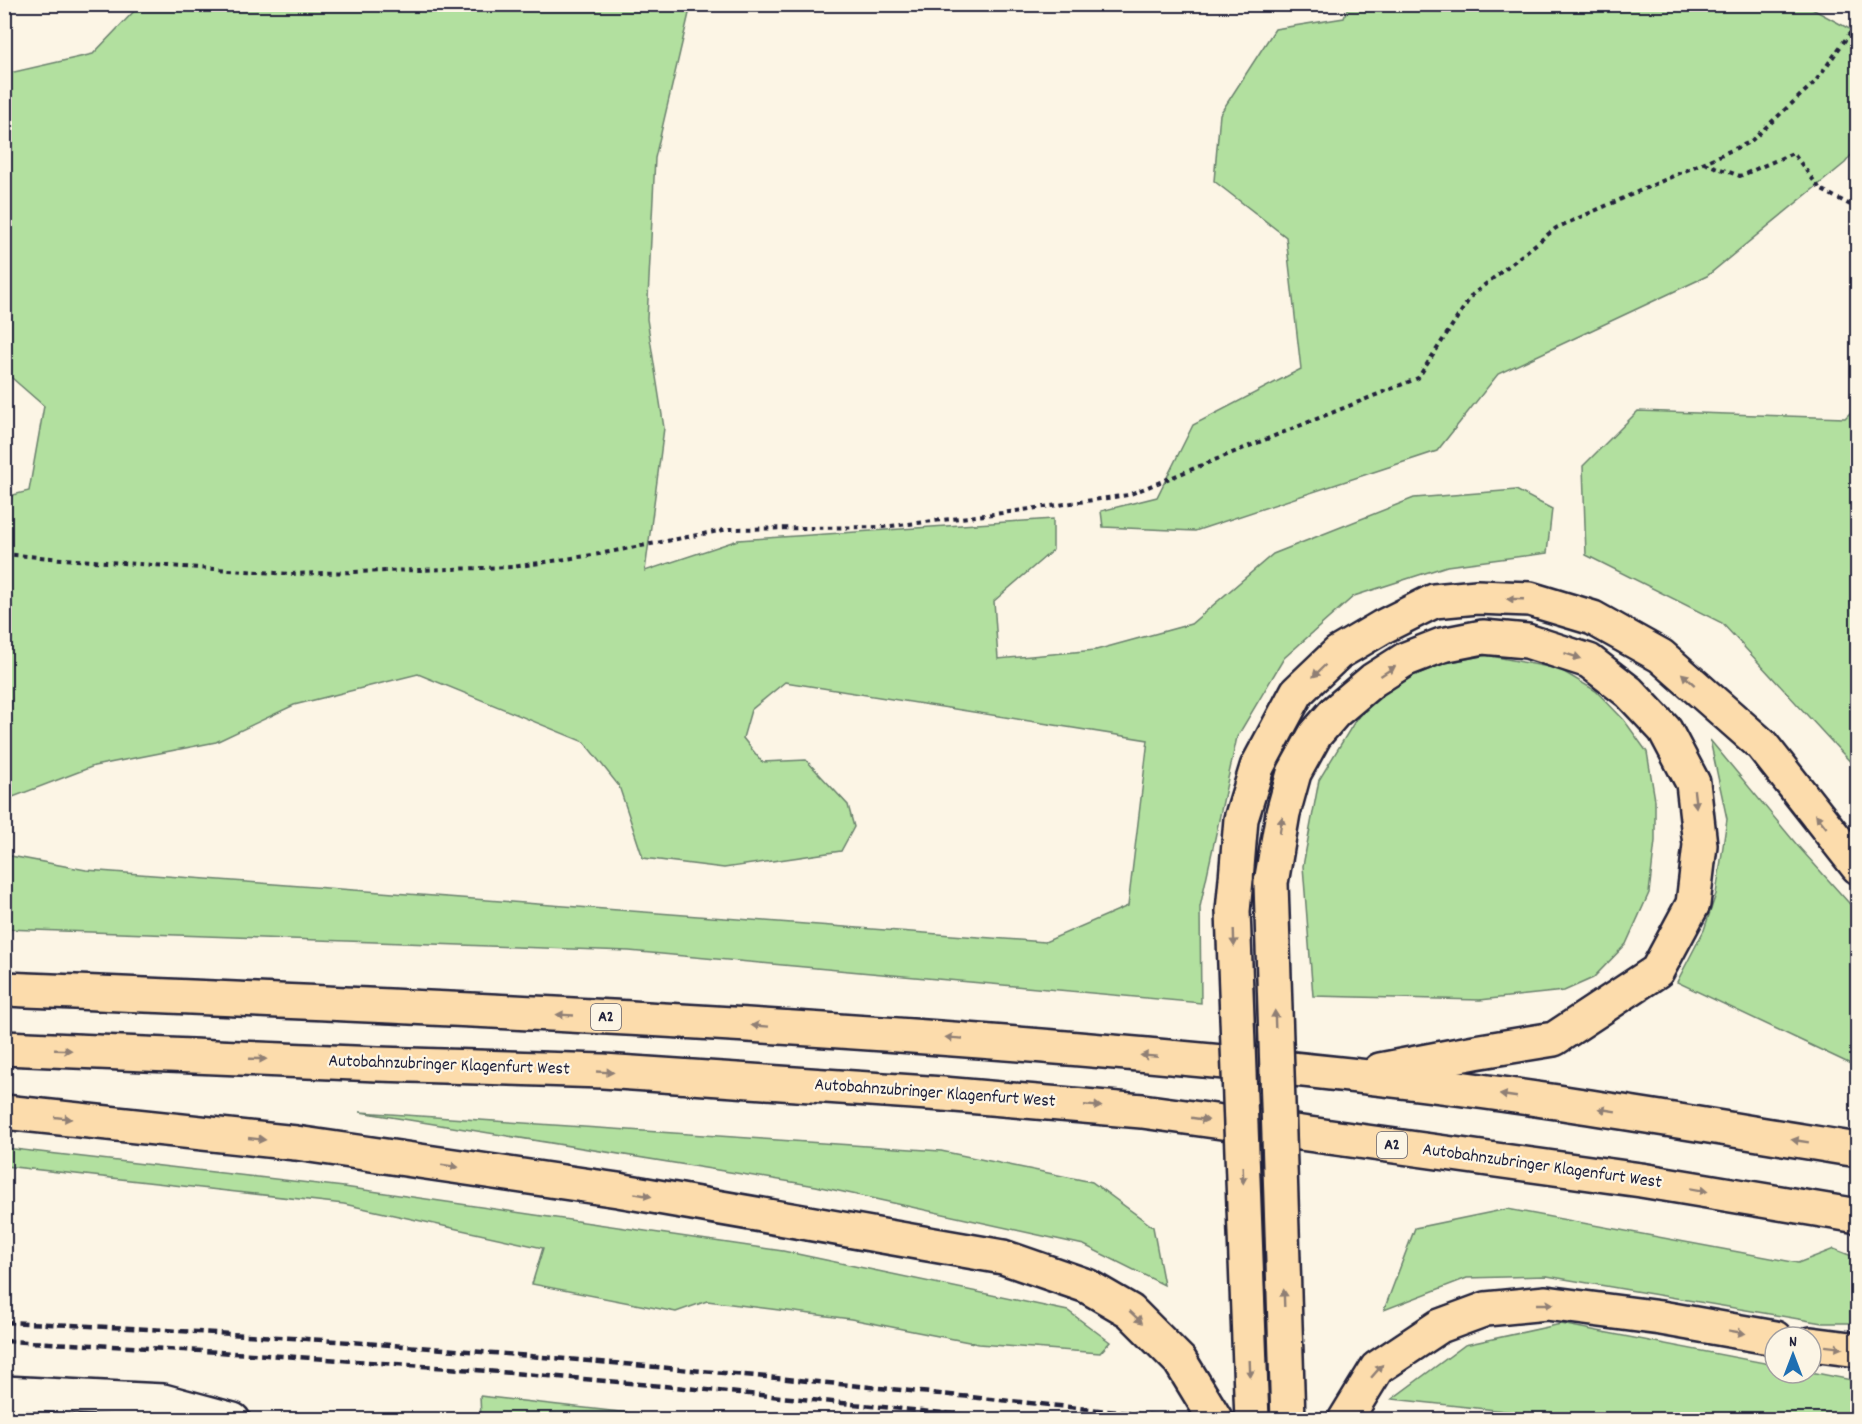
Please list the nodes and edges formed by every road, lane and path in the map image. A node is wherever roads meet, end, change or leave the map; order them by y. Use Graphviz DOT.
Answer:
graph roads {
  1 [pos="1857,22"];
  2 [pos="1703,163"];
  3 [pos="1857,209"];
  4 [pos="4,554"];
  5 [pos="1857,867"];
  6 [pos="4,989"];
  7 [pos="4,1048"];
  8 [pos="1352,1075"];
  9 [pos="4,1112"];
  10 [pos="1857,1150"];
  11 [pos="1857,1216"];
  12 [pos="1763,1336"];
  13 [pos="1823,1346"];
  14 [pos="1857,1350"];
  15 [pos="4,1393"];
  16 [pos="233,1419"];
  17 [pos="1216,1419"];
  18 [pos="1252,1419"];
  19 [pos="1288,1419"];
  20 [pos="1345,1419"];
  1 -- 2 [label="path"];
  2 -- 3 [label="path"];
  2 -- 4 [label="path"];
  5 -- 18 [label="main road, one-way, bridge"];
  8 -- 6 [label="main road, A2, one-way"];
  7 -- 11 [label="main road, Autobahnzubringer Klagenfurt West / A2, one-way"];
  10 -- 8 [label="main road, A2, one-way"];
  19 -- 8 [label="main road, one-way, bridge"];
  9 -- 17 [label="main road, one-way"];
  20 -- 12 [label="main road, one-way"];
  13 -- 14 [label="main road, one-way"];
  15 -- 16 [label="lane"];
}
